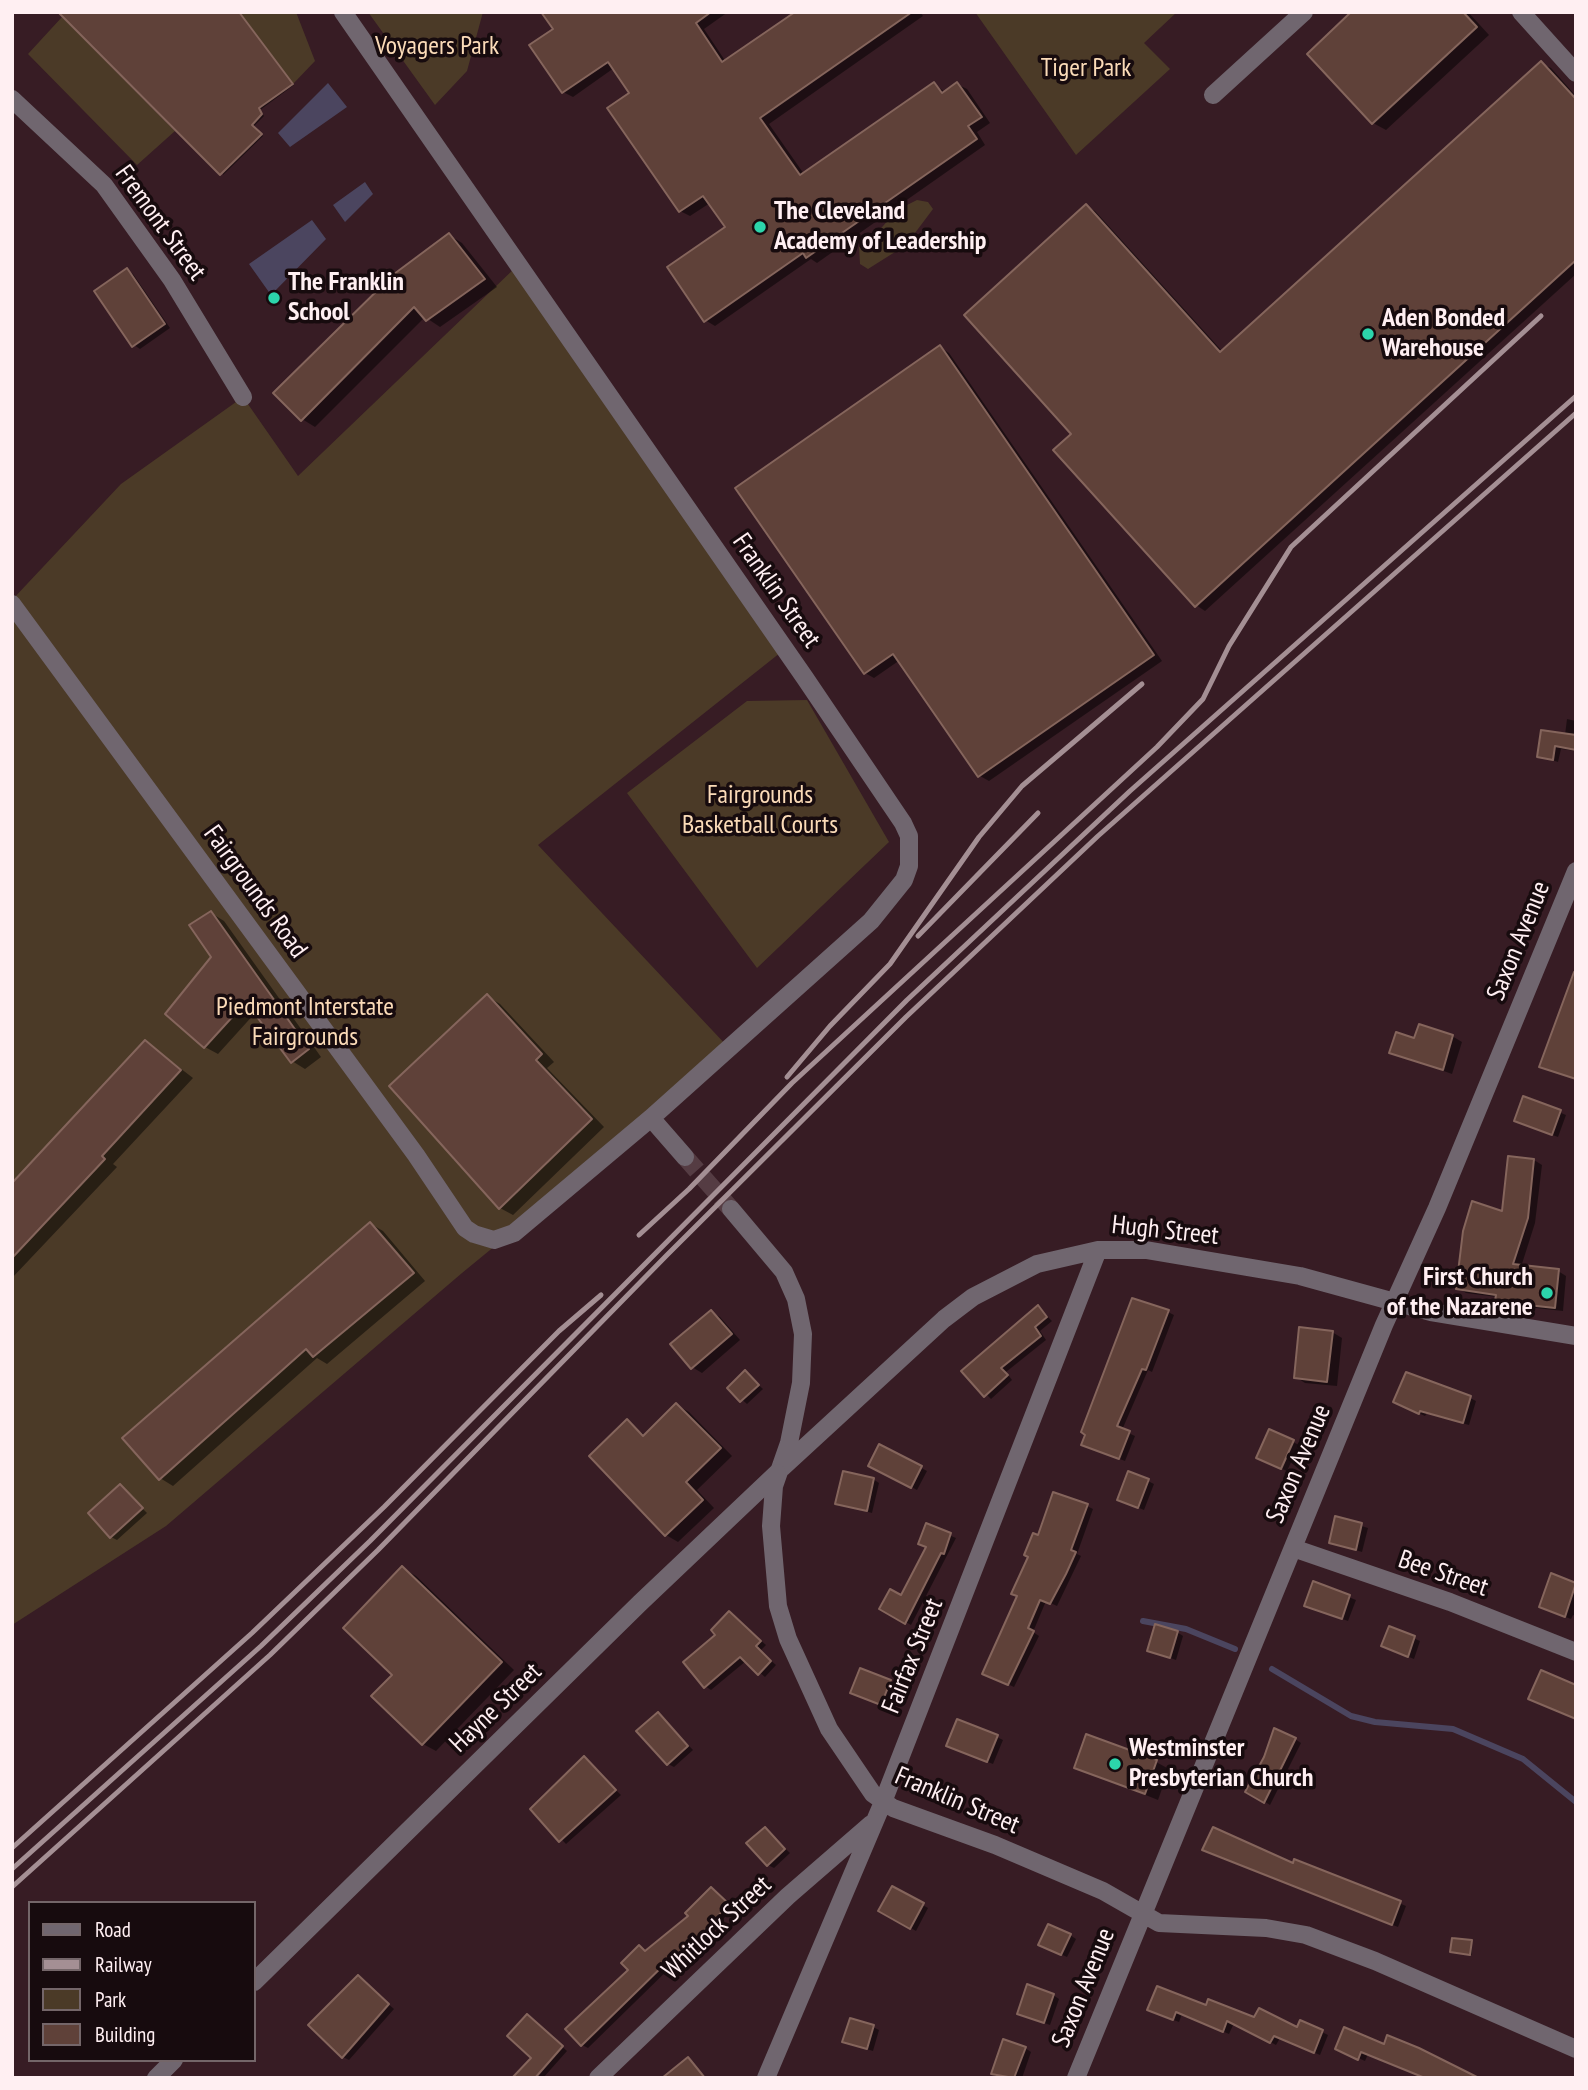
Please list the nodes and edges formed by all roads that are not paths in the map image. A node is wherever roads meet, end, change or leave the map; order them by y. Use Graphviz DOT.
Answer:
graph roads {
  1 [pos="343,12"];
  2 [pos="1304,12"];
  3 [pos="1521,12"];
  4 [pos="1576,73"];
  5 [pos="1213,95"];
  6 [pos="12,99"];
  7 [pos="243,397"];
  8 [pos="12,604"];
  9 [pos="1576,872"];
  10 [pos="651,1118"];
  11 [pos="685,1157"];
  12 [pos="731,1209"];
  13 [pos="1098,1250"];
  14 [pos="1395,1301"];
  15 [pos="1576,1336"];
  16 [pos="777,1473"];
  17 [pos="1293,1548"];
  18 [pos="1576,1651"];
  19 [pos="883,1802"];
  20 [pos="876,1820"];
  21 [pos="1144,1912"];
  22 [pos="256,1980"];
  23 [pos="1576,2049"];
  24 [pos="172,2062"];
  25 [pos="156,2078"];
  26 [pos="598,2078"];
  27 [pos="766,2078"];
  28 [pos="1076,2078"];
  1 -- 10 [label="street, Franklin Street"];
  2 -- 5 [label="street"];
  3 -- 4 [label="street"];
  6 -- 7 [label="street, Fremont Street"];
  8 -- 10 [label="street, Fairgrounds Road"];
  9 -- 14 [label="street, Saxon Avenue"];
  10 -- 11 [label="street"];
  12 -- 16 [label="street, Franklin Street"];
  13 -- 14 [label="street, Hugh Street"];
  13 -- 16 [label="street, Hugh Street"];
  13 -- 19 [label="street, Fairfax Street"];
  14 -- 15 [label="street, Hugh Street"];
  14 -- 17 [label="street, Saxon Avenue"];
  16 -- 19 [label="street, Franklin Street"];
  16 -- 22 [label="street, Hayne Street"];
  17 -- 18 [label="street, Bee Street"];
  17 -- 21 [label="street, Saxon Avenue"];
  19 -- 20 [label="street, Fairfax Street"];
  19 -- 21 [label="street, Franklin Street"];
  20 -- 26 [label="street, Whitlock Street"];
  20 -- 27 [label="street, Fairfax Street"];
  21 -- 23 [label="street, Franklin Street"];
  21 -- 28 [label="street, Saxon Avenue"];
  24 -- 25 [label="street"];
}
